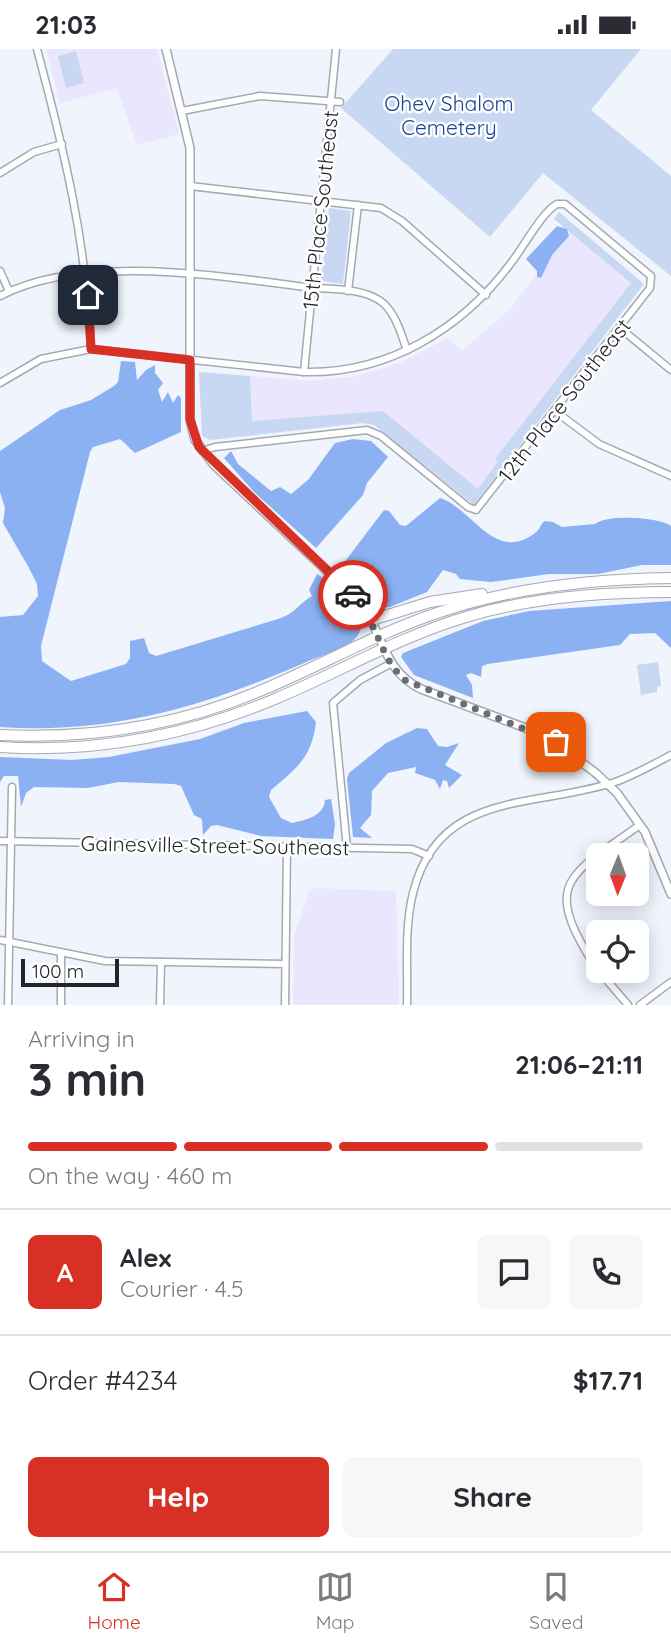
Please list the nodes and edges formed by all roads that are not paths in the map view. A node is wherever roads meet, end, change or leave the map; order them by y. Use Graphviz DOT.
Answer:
graph roads {
  1 [pos="37,49"];
  2 [pos="166,49"];
  3 [pos="337,49"];
  4 [pos="331,102"];
  5 [pos="340,102"];
  6 [pos="182,111"];
  7 [pos="62,144"];
  8 [pos="0,173"];
  9 [pos="190,186"];
  10 [pos="321,200"];
  11 [pos="358,205"];
  12 [pos="0,271"];
  13 [pos="190,274"];
  14 [pos="87,275"];
  15 [pos="311,288"];
  16 [pos="9,291"];
  17 [pos="348,291"];
  18 [pos="486,295"];
  19 [pos="0,296"];
  20 [pos="620,328"];
  21 [pos="91,349"];
  22 [pos="407,351"];
  23 [pos="190,360"];
  24 [pos="671,370"];
  25 [pos="304,372"];
  26 [pos="0,383"];
  27 [pos="555,411"];
  28 [pos="202,451"];
  29 [pos="671,476"];
  30 [pos="671,578"];
  31 [pos="517,591"];
  32 [pos="671,592"];
  33 [pos="372,620"];
  34 [pos="379,637"];
  35 [pos="384,649"];
  36 [pos="390,664"];
  37 [pos="0,736"];
  38 [pos="0,747"];
  39 [pos="671,755"];
  40 [pos="607,783"];
  41 [pos="12,787"];
  42 [pos="640,825"];
  43 [pos="0,841"];
  44 [pos="11,842"];
  45 [pos="287,847"];
  46 [pos="347,848"];
  47 [pos="429,856"];
  48 [pos="671,894"];
  49 [pos="0,940"];
  50 [pos="9,942"];
  51 [pos="586,949"];
  52 [pos="61,953"];
  53 [pos="161,962"];
  54 [pos="285,964"];
  55 [pos="671,982"];
  56 [pos="609,983"];
  57 [pos="8,1005"];
  58 [pos="61,1005"];
  59 [pos="160,1005"];
  60 [pos="285,1005"];
  61 [pos="407,1005"];
  62 [pos="628,1005"];
  63 [pos="640,1005"];
  1 -- 7 [label="street"];
  2 -- 6 [label="street"];
  3 -- 4 [label="street, 15th Place Southeast"];
  4 -- 5 [label="street"];
  4 -- 6 [label="street"];
  4 -- 10 [label="street, 15th Place Southeast"];
  6 -- 9 [label="street"];
  7 -- 8 [label="street"];
  7 -- 14 [label="street"];
  9 -- 10 [label="street"];
  9 -- 13 [label="street"];
  10 -- 11 [label="street"];
  10 -- 15 [label="street, 15th Place Southeast"];
  11 -- 17 [label="street"];
  11 -- 18 [label="street"];
  12 -- 16 [label="street"];
  13 -- 14 [label="street"];
  13 -- 15 [label="street"];
  13 -- 23 [label="street"];
  14 -- 16 [label="street"];
  14 -- 21 [label="street"];
  15 -- 17 [label="street"];
  15 -- 25 [label="street, 15th Place Southeast"];
  16 -- 19 [label="street"];
  17 -- 22 [label="street"];
  18 -- 20 [label="street, 12th Place Southeast"];
  18 -- 22 [label="street"];
  20 -- 24 [label="street"];
  20 -- 27 [label="street, 12th Place Southeast"];
  21 -- 23 [label="street"];
  21 -- 26 [label="street"];
  22 -- 25 [label="street"];
  23 -- 25 [label="street"];
  23 -- 28 [label="street"];
  27 -- 28 [label="street, 12th Place Southeast"];
  27 -- 29 [label="street"];
  28 -- 33 [label="street"];
  30 -- 31 [label="highway"];
  31 -- 33 [label="highway"];
  31 -- 34 [label="highway"];
  32 -- 35 [label="highway"];
  33 -- 34 [label="street"];
  34 -- 35 [label="street"];
  34 -- 37 [label="highway"];
  35 -- 36 [label="street"];
  35 -- 38 [label="highway"];
  36 -- 40 [label="street"];
  36 -- 46 [label="street"];
  39 -- 40 [label="street"];
  40 -- 42 [label="street"];
  40 -- 47 [label="street"];
  41 -- 44 [label="street"];
  42 -- 48 [label="street"];
  42 -- 51 [label="street"];
  43 -- 44 [label="street, Gainesville Street Southeast"];
  44 -- 45 [label="street, Gainesville Street Southeast"];
  44 -- 50 [label="street"];
  45 -- 46 [label="street, Gainesville Street Southeast"];
  45 -- 54 [label="street"];
  46 -- 47 [label="street, Gainesville Street Southeast"];
  47 -- 61 [label="street"];
  49 -- 50 [label="street"];
  50 -- 52 [label="street"];
  50 -- 57 [label="street"];
  52 -- 53 [label="street"];
  52 -- 58 [label="street"];
  53 -- 54 [label="street"];
  53 -- 59 [label="street"];
  54 -- 60 [label="street"];
  55 -- 63 [label="street"];
  56 -- 62 [label="street"];
}
